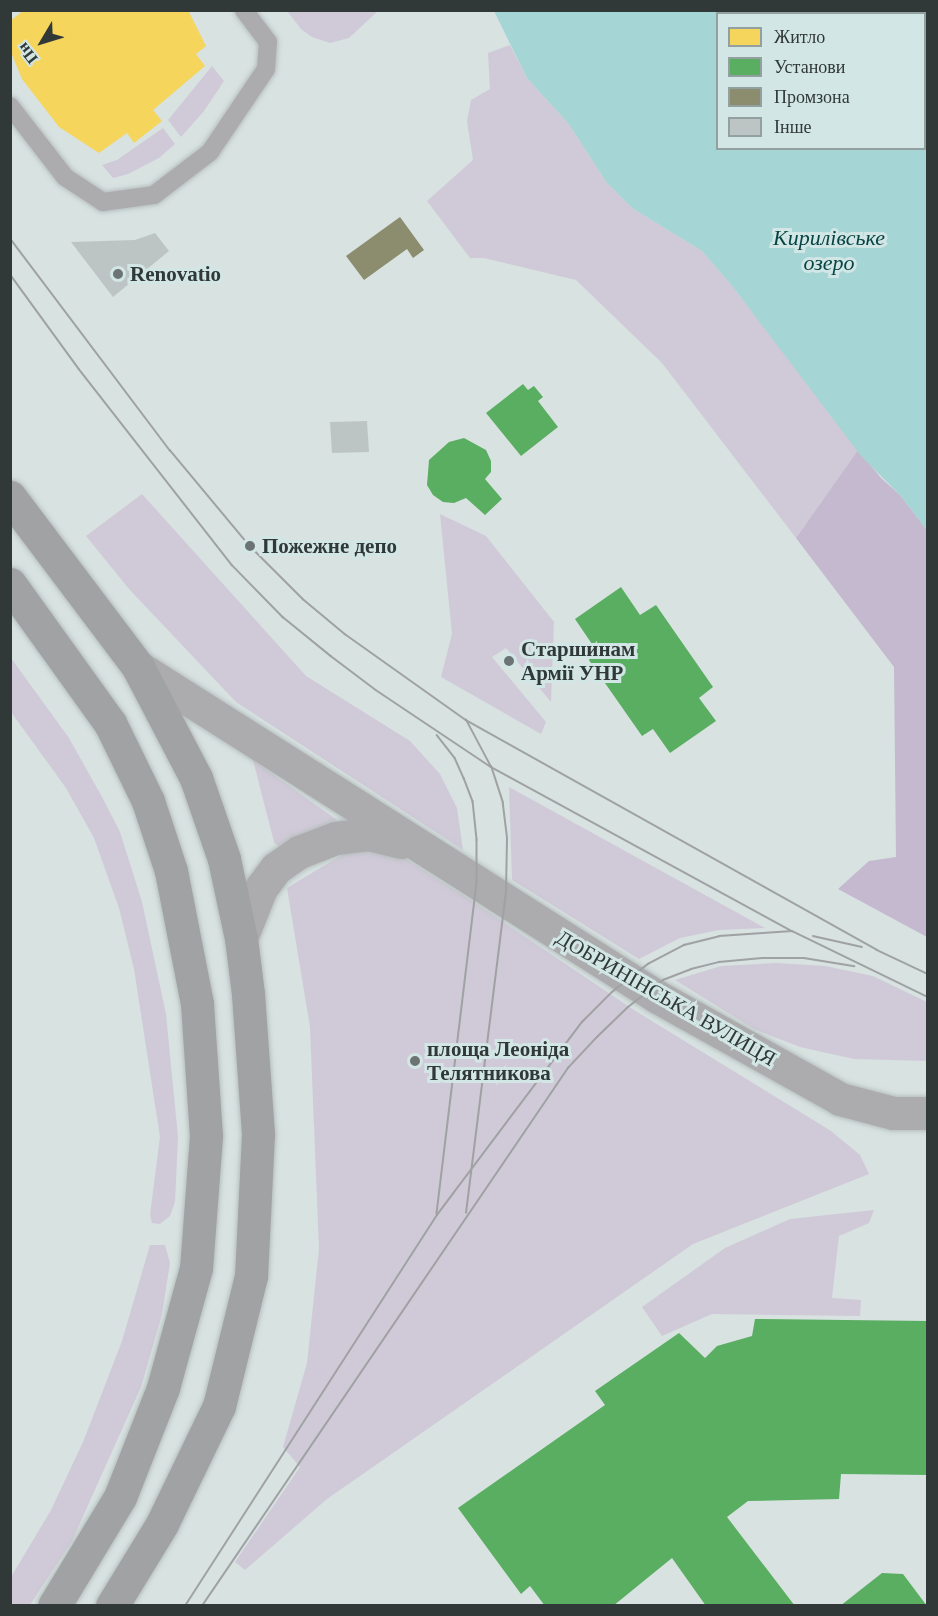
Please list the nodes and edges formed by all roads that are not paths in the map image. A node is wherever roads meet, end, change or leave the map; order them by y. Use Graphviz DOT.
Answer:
graph roads {
  1 [pos="243,10"];
  2 [pos="10,106"];
  3 [pos="16,125"];
  4 [pos="16,514"];
  5 [pos="10,584"];
  6 [pos="138,667"];
  7 [pos="418,846"];
  8 [pos="241,938"];
  9 [pos="927,1113"];
  10 [pos="54,1605"];
  11 [pos="112,1605"];
  1 -- 3 [label="lane"];
  2 -- 3 [label="lane"];
  4 -- 6 [label="main road"];
  5 -- 10 [label="main road"];
  6 -- 7 [label="street, ДОБРИНІНСЬКА ВУЛИЦЯ"];
  6 -- 8 [label="main road"];
  7 -- 8 [label="street, ДОБРИНІНСЬКА ВУЛИЦЯ"];
  7 -- 9 [label="street, ДОБРИНІНСЬКА ВУЛИЦЯ"];
  8 -- 11 [label="main road"];
}
